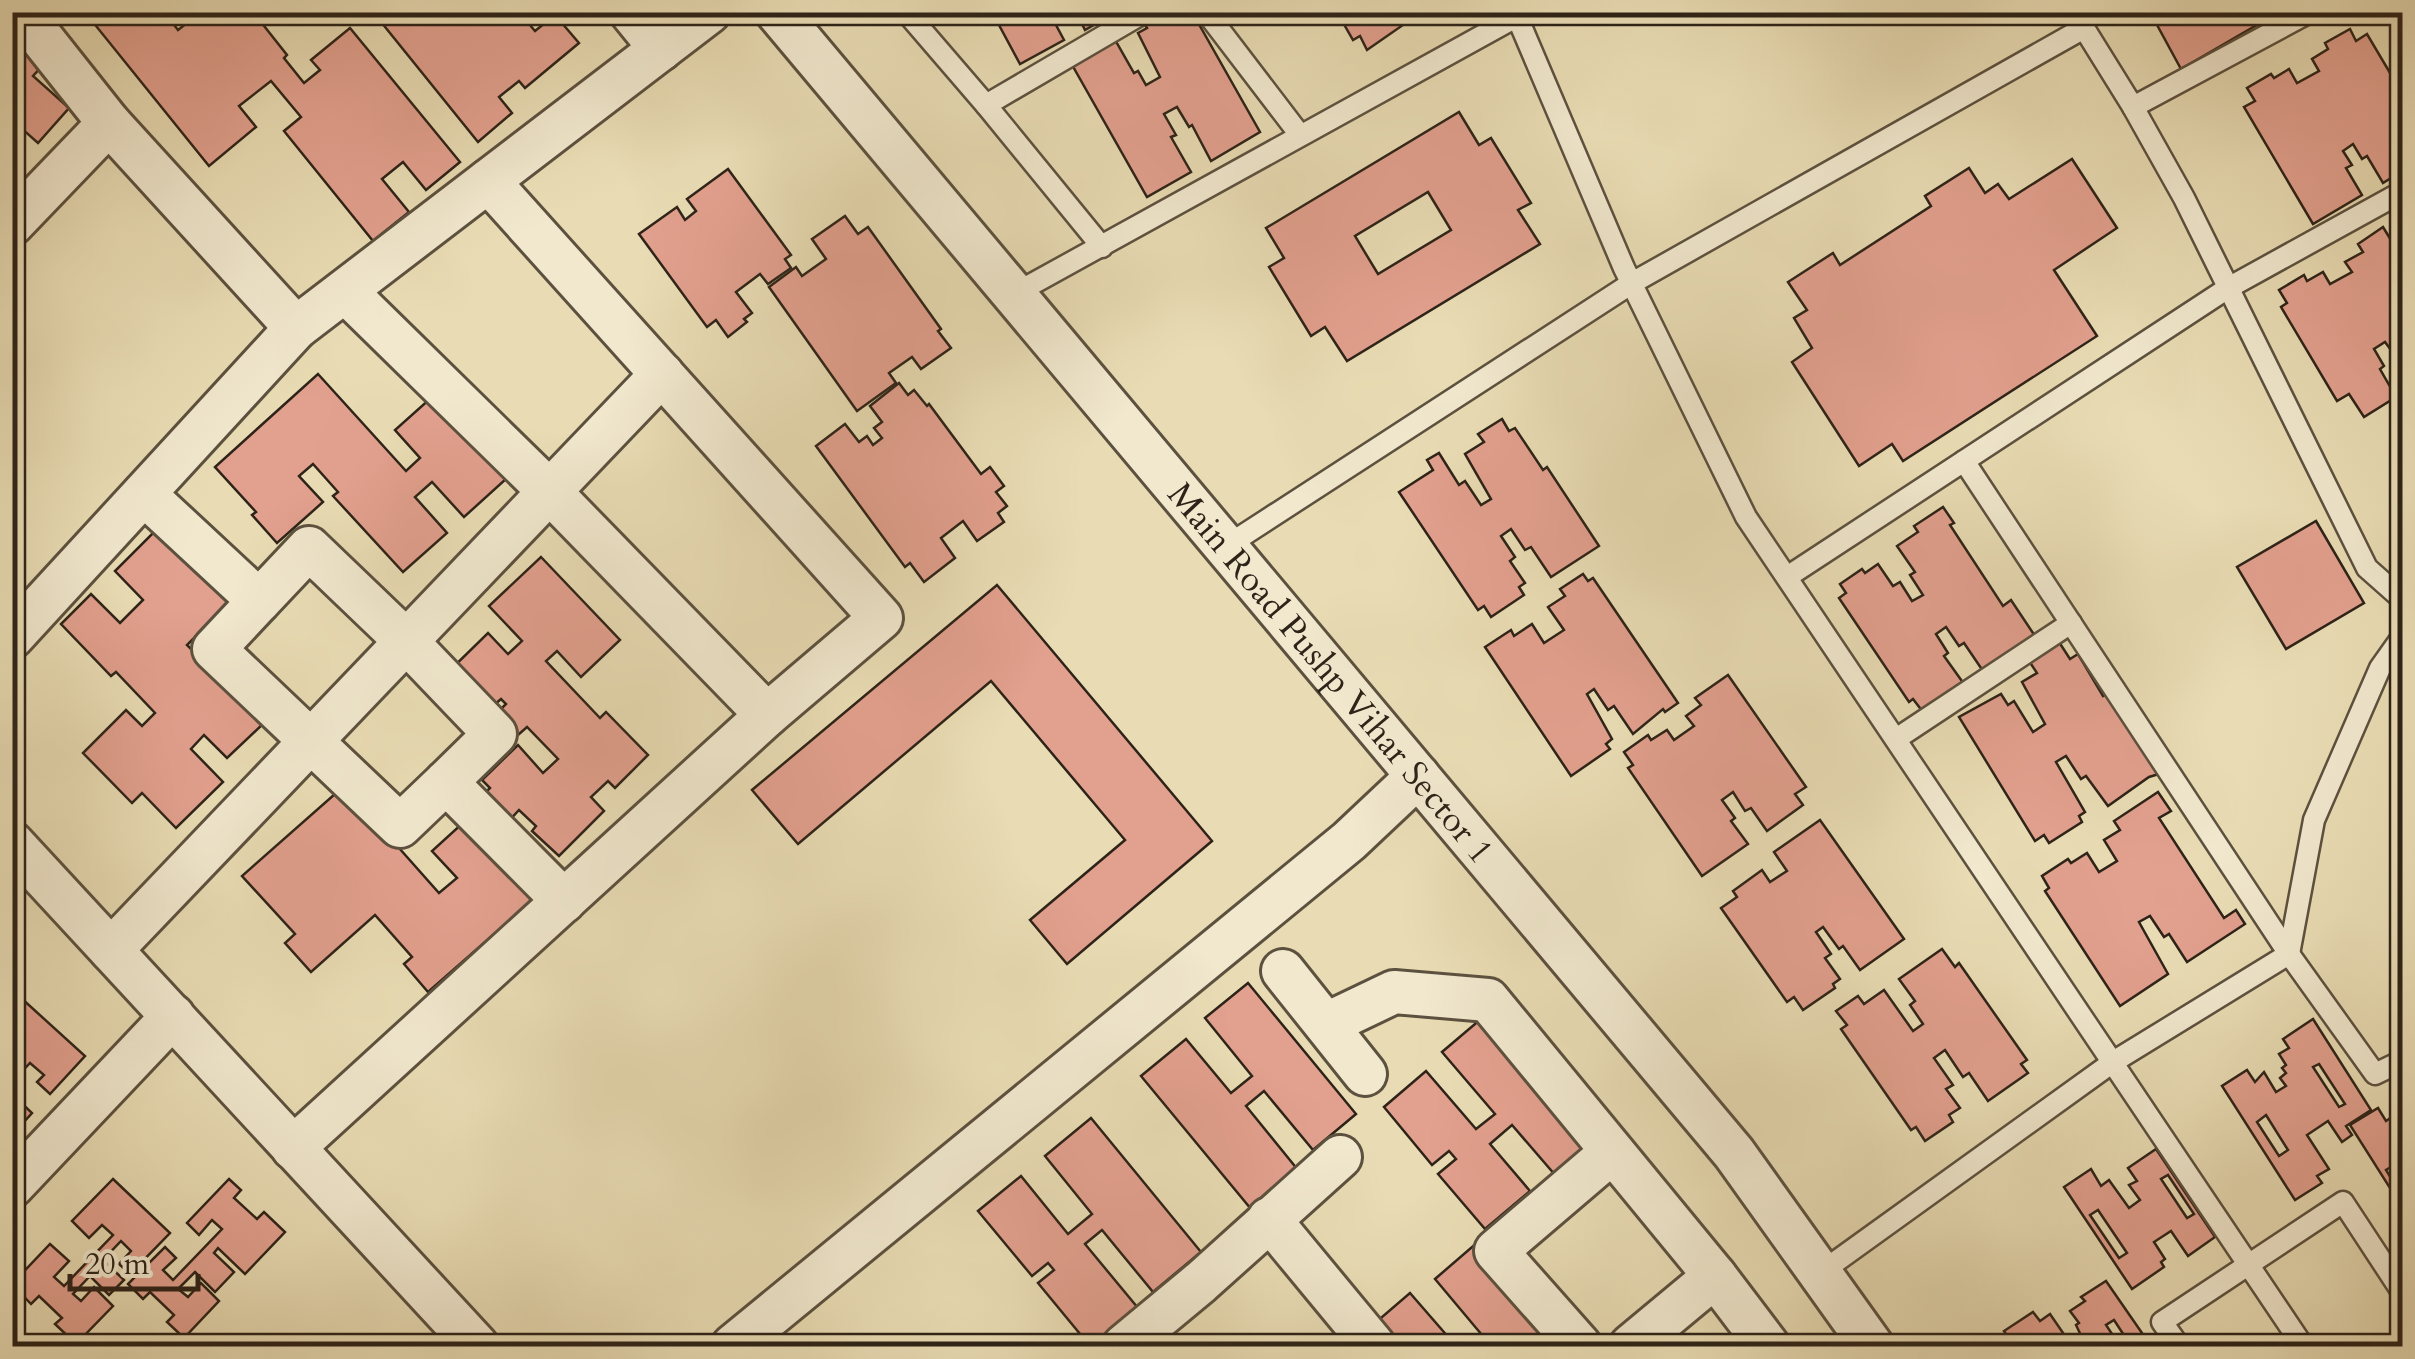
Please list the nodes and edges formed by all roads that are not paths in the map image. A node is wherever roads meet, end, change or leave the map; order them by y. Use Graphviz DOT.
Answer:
graph roads {
  1 [pos="22,12"];
  2 [pos="631,12"];
  3 [pos="709,12"];
  4 [pos="777,12"];
  5 [pos="906,12"];
  6 [pos="1145,12"];
  7 [pos="1206,12"];
  8 [pos="2310,12"];
  9 [pos="1515,14"];
  10 [pos="2079,20"];
  11 [pos="661,49"];
  12 [pos="986,105"];
  13 [pos="2133,107"];
  14 [pos="109,123"];
  15 [pos="1300,135"];
  16 [pos="488,180"];
  17 [pos="2402,192"];
  18 [pos="12,224"];
  19 [pos="1102,246"];
  20 [pos="1632,284"];
  21 [pos="2228,288"];
  22 [pos="345,290"];
  23 [pos="1014,294"];
  24 [pos="296,328"];
  25 [pos="662,374"];
  26 [pos="1964,460"];
  27 [pos="548,490"];
  28 [pos="144,494"];
  29 [pos="1226,547"];
  30 [pos="1787,577"];
  31 [pos="2402,598"];
  32 [pos="258,601"];
  33 [pos="2071,623"];
  34 [pos="12,637"];
  35 [pos="2402,637"];
  36 [pos="406,640"];
  37 [pos="766,715"];
  38 [pos="1896,738"];
  39 [pos="310,741"];
  40 [pos="1418,776"];
  41 [pos="446,782"];
  42 [pos="12,843"];
  43 [pos="564,901"];
  44 [pos="111,950"];
  45 [pos="2289,954"];
  46 [pos="1283,971"];
  47 [pos="173,1016"];
  48 [pos="1327,1024"];
  49 [pos="2402,1061"];
  50 [pos="2113,1062"];
  51 [pos="1366,1074"];
  52 [pos="294,1148"];
  53 [pos="1612,1152"];
  54 [pos="1340,1156"];
  55 [pos="12,1186"];
  56 [pos="1269,1220"];
  57 [pos="2248,1264"];
  58 [pos="1820,1273"];
  59 [pos="1715,1276"];
  60 [pos="2400,1285"];
  61 [pos="760,1338"];
  62 [pos="1868,1345"];
  63 [pos="477,1346"];
  64 [pos="1124,1346"];
  65 [pos="1374,1346"];
  66 [pos="1580,1346"];
  67 [pos="1632,1346"];
  68 [pos="1768,1346"];
  69 [pos="2179,1346"];
  70 [pos="2303,1346"];
  1 -- 14 [label="street"];
  2 -- 11 [label="street"];
  3 -- 11 [label="street"];
  4 -- 23 [label="street, Main Road Pushp Vihar Sector 1"];
  5 -- 12 [label="lane"];
  6 -- 12 [label="lane"];
  7 -- 15 [label="lane"];
  8 -- 13 [label="lane"];
  9 -- 15 [label="lane"];
  9 -- 20 [label="lane"];
  10 -- 13 [label="lane"];
  10 -- 20 [label="lane"];
  11 -- 16 [label="street"];
  12 -- 19 [label="lane"];
  13 -- 21 [label="lane"];
  14 -- 18 [label="street"];
  14 -- 24 [label="street"];
  15 -- 19 [label="lane"];
  16 -- 22 [label="street"];
  16 -- 25 [label="street"];
  17 -- 21 [label="lane"];
  19 -- 23 [label="lane"];
  20 -- 29 [label="lane"];
  20 -- 30 [label="lane"];
  21 -- 26 [label="lane"];
  21 -- 31 [label="lane"];
  22 -- 24 [label="street"];
  22 -- 27 [label="street"];
  23 -- 29 [label="street, Main Road Pushp Vihar Sector 1"];
  24 -- 28 [label="street"];
  25 -- 27 [label="street"];
  25 -- 37 [label="street"];
  26 -- 30 [label="lane"];
  26 -- 33 [label="lane"];
  27 -- 36 [label="street"];
  27 -- 37 [label="street"];
  28 -- 32 [label="street"];
  28 -- 34 [label="street"];
  29 -- 40 [label="street, Main Road Pushp Vihar Sector 1"];
  30 -- 38 [label="lane"];
  32 -- 36 [label="street"];
  32 -- 39 [label="street"];
  33 -- 38 [label="lane"];
  33 -- 45 [label="lane"];
  35 -- 45 [label="lane"];
  36 -- 39 [label="street"];
  36 -- 41 [label="street"];
  37 -- 43 [label="street"];
  38 -- 50 [label="lane"];
  39 -- 41 [label="street"];
  39 -- 44 [label="street"];
  40 -- 58 [label="street, Main Road Pushp Vihar Sector 1"];
  40 -- 61 [label="street"];
  41 -- 43 [label="street"];
  42 -- 44 [label="street"];
  43 -- 52 [label="street"];
  44 -- 47 [label="street"];
  45 -- 49 [label="lane"];
  45 -- 50 [label="lane"];
  46 -- 48 [label="street"];
  47 -- 52 [label="street"];
  47 -- 55 [label="street"];
  48 -- 51 [label="street"];
  48 -- 53 [label="street"];
  50 -- 57 [label="lane"];
  50 -- 58 [label="lane"];
  52 -- 63 [label="street"];
  53 -- 59 [label="street"];
  53 -- 66 [label="street"];
  54 -- 56 [label="street"];
  56 -- 64 [label="street"];
  56 -- 65 [label="street"];
  57 -- 60 [label="lane"];
  57 -- 69 [label="lane"];
  57 -- 70 [label="lane"];
  58 -- 62 [label="street, Main Road Pushp Vihar Sector 1"];
  59 -- 67 [label="street"];
  59 -- 68 [label="street"];
}
